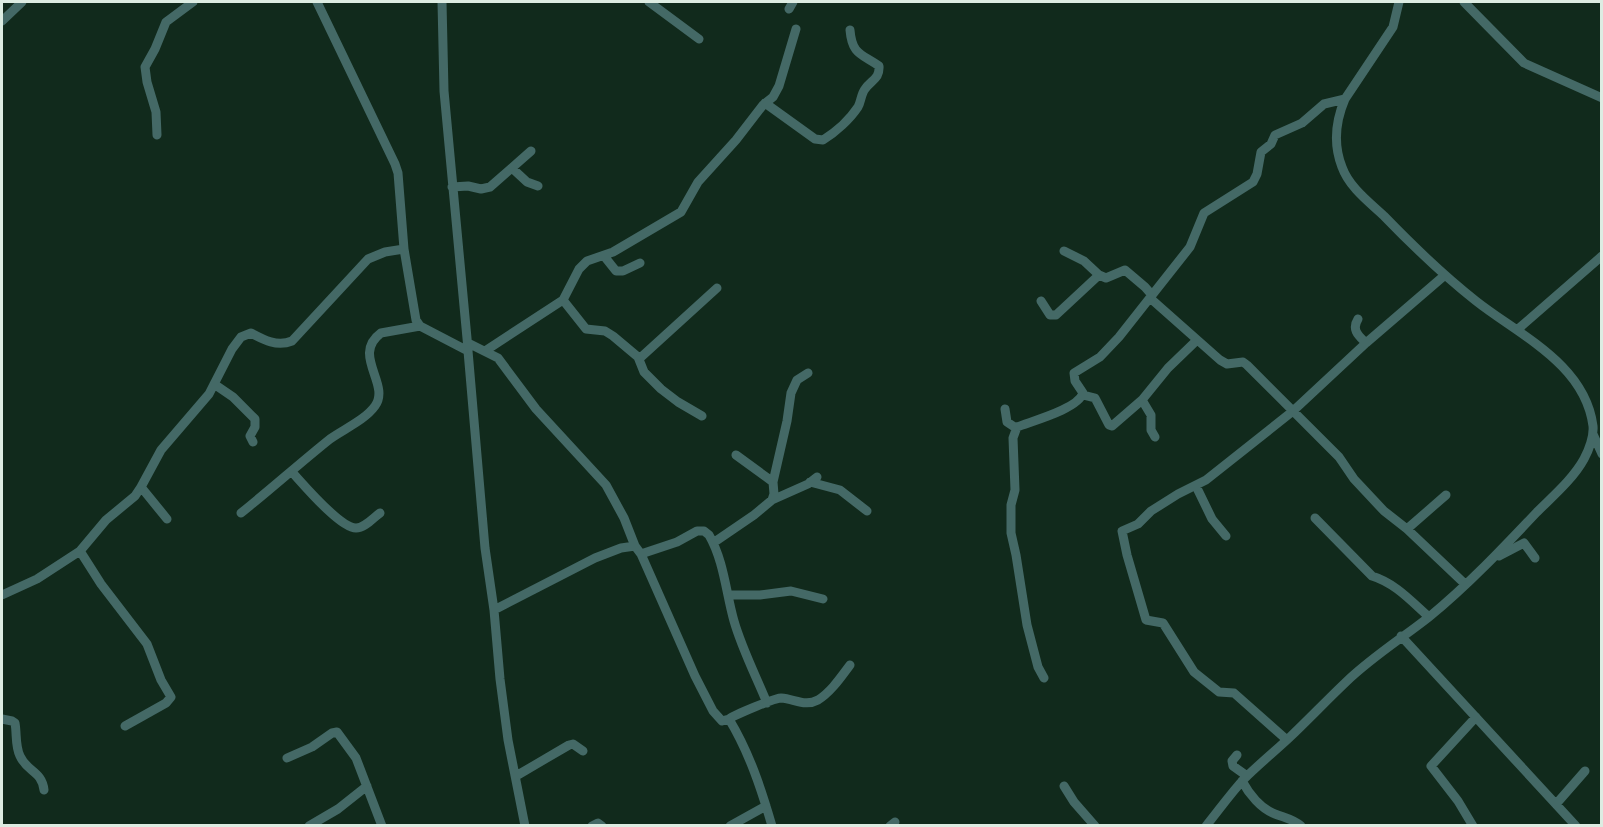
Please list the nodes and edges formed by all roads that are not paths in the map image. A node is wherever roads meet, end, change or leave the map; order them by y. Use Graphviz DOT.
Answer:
graph roads {
  1 [pos="22,2"];
  2 [pos="193,2"];
  3 [pos="317,2"];
  4 [pos="441,2"];
  5 [pos="649,2"];
  6 [pos="1399,2"];
  7 [pos="1464,2"];
  8 [pos="2,21"];
  9 [pos="796,29"];
  10 [pos="850,30"];
  11 [pos="699,39"];
  12 [pos="1602,98"];
  13 [pos="1345,99"];
  14 [pos="765,103"];
  15 [pos="157,135"];
  16 [pos="531,151"];
  17 [pos="513,169"];
  18 [pos="538,186"];
  19 [pos="452,187"];
  20 [pos="404,249"];
  21 [pos="1064,251"];
  22 [pos="604,256"];
  23 [pos="1602,256"];
  24 [pos="640,263"];
  25 [pos="1445,275"];
  26 [pos="1099,276"];
  27 [pos="717,288"];
  28 [pos="1151,297"];
  29 [pos="563,300"];
  30 [pos="1041,301"];
  31 [pos="1358,320"];
  32 [pos="420,326"];
  33 [pos="1517,330"];
  34 [pos="1197,340"];
  35 [pos="1366,343"];
  36 [pos="468,347"];
  37 [pos="485,351"];
  38 [pos="639,359"];
  39 [pos="808,373"];
  40 [pos="214,384"];
  41 [pos="1083,395"];
  42 [pos="1142,400"];
  43 [pos="1005,409"];
  44 [pos="1293,411"];
  45 [pos="702,416"];
  46 [pos="1016,429"];
  47 [pos="1593,434"];
  48 [pos="1155,437"];
  49 [pos="253,442"];
  50 [pos="1602,454"];
  51 [pos="736,455"];
  52 [pos="292,472"];
  53 [pos="773,482"];
  54 [pos="1196,486"];
  55 [pos="141,487"];
  56 [pos="1446,495"];
  57 [pos="772,500"];
  58 [pos="867,511"];
  59 [pos="241,513"];
  60 [pos="380,513"];
  61 [pos="1315,518"];
  62 [pos="168,519"];
  63 [pos="1407,529"];
  64 [pos="1226,536"];
  65 [pos="713,543"];
  66 [pos="638,550"];
  67 [pos="80,551"];
  68 [pos="1494,557"];
  69 [pos="1535,558"];
  70 [pos="1465,584"];
  71 [pos="2,594"];
  72 [pos="729,595"];
  73 [pos="823,599"];
  74 [pos="494,609"];
  75 [pos="1429,617"];
  76 [pos="1401,636"];
  77 [pos="850,665"];
  78 [pos="1044,678"];
  79 [pos="767,703"];
  80 [pos="1476,717"];
  81 [pos="2,719"];
  82 [pos="729,719"];
  83 [pos="125,726"];
  84 [pos="1287,740"];
  85 [pos="583,751"];
  86 [pos="1237,755"];
  87 [pos="287,758"];
  88 [pos="1585,771"];
  89 [pos="516,776"];
  90 [pos="1245,779"];
  91 [pos="367,786"];
  92 [pos="1064,786"];
  93 [pos="44,790"];
  94 [pos="1557,803"];
  95 [pos="766,806"];
  96 [pos="309,825"];
  97 [pos="382,825"];
  98 [pos="525,825"];
  99 [pos="592,825"];
  100 [pos="602,825"];
  101 [pos="730,825"];
  102 [pos="772,825"];
  103 [pos="1095,825"];
  104 [pos="1206,825"];
  105 [pos="1301,825"];
  106 [pos="1473,825"];
  107 [pos="1576,825"];
  1 -- 8 [label="street"];
  2 -- 15 [label="street"];
  3 -- 20 [label="street"];
  4 -- 19 [label="street"];
  5 -- 11 [label="street"];
  6 -- 13 [label="street"];
  7 -- 12 [label="street"];
  9 -- 14 [label="street"];
  10 -- 14 [label="street"];
  13 -- 25 [label="street"];
  13 -- 28 [label="street"];
  14 -- 22 [label="street"];
  16 -- 17 [label="street"];
  17 -- 18 [label="street"];
  17 -- 19 [label="street"];
  19 -- 36 [label="street"];
  20 -- 32 [label="street"];
  20 -- 40 [label="street"];
  21 -- 26 [label="street"];
  22 -- 24 [label="street"];
  22 -- 29 [label="street"];
  23 -- 33 [label="street"];
  25 -- 33 [label="street"];
  25 -- 35 [label="street"];
  26 -- 28 [label="street"];
  26 -- 30 [label="street"];
  27 -- 38 [label="street"];
  28 -- 34 [label="street"];
  28 -- 41 [label="street"];
  29 -- 37 [label="street"];
  29 -- 38 [label="street"];
  31 -- 35 [label="street"];
  32 -- 36 [label="street"];
  32 -- 52 [label="street"];
  33 -- 47 [label="street"];
  34 -- 42 [label="street"];
  34 -- 44 [label="street"];
  35 -- 44 [label="street"];
  36 -- 37 [label="street"];
  36 -- 74 [label="street"];
  37 -- 66 [label="street"];
  38 -- 45 [label="street"];
  39 -- 53 [label="street"];
  40 -- 49 [label="street"];
  40 -- 55 [label="street"];
  41 -- 42 [label="street"];
  41 -- 46 [label="street"];
  42 -- 48 [label="street"];
  43 -- 46 [label="street"];
  44 -- 54 [label="street"];
  44 -- 63 [label="street"];
  46 -- 78 [label="street"];
  47 -- 50 [label="street"];
  47 -- 68 [label="street"];
  51 -- 53 [label="street"];
  52 -- 59 [label="street"];
  52 -- 60 [label="street"];
  53 -- 57 [label="street"];
  54 -- 64 [label="street"];
  54 -- 84 [label="street"];
  55 -- 62 [label="street"];
  55 -- 67 [label="street"];
  56 -- 63 [label="street"];
  57 -- 58 [label="street"];
  57 -- 65 [label="street"];
  61 -- 75 [label="street"];
  63 -- 70 [label="street"];
  65 -- 66 [label="street"];
  65 -- 72 [label="street"];
  66 -- 74 [label="street"];
  66 -- 82 [label="street"];
  67 -- 71 [label="street"];
  67 -- 83 [label="street"];
  68 -- 69 [label="street"];
  68 -- 70 [label="street"];
  70 -- 75 [label="street"];
  72 -- 73 [label="street"];
  72 -- 79 [label="street"];
  74 -- 89 [label="street"];
  75 -- 76 [label="street"];
  76 -- 80 [label="street"];
  76 -- 84 [label="street"];
  77 -- 79 [label="street"];
  79 -- 82 [label="street"];
  80 -- 94 [label="street"];
  80 -- 106 [label="street"];
  81 -- 93 [label="street"];
  82 -- 95 [label="street"];
  84 -- 90 [label="street"];
  85 -- 89 [label="street"];
  86 -- 90 [label="street"];
  87 -- 91 [label="street"];
  88 -- 94 [label="street"];
  89 -- 98 [label="street"];
  90 -- 104 [label="street"];
  90 -- 105 [label="street"];
  91 -- 96 [label="street"];
  91 -- 97 [label="street"];
  92 -- 103 [label="street"];
  94 -- 107 [label="street"];
  95 -- 101 [label="street"];
  95 -- 102 [label="street"];
  99 -- 100 [label="street"];
}
